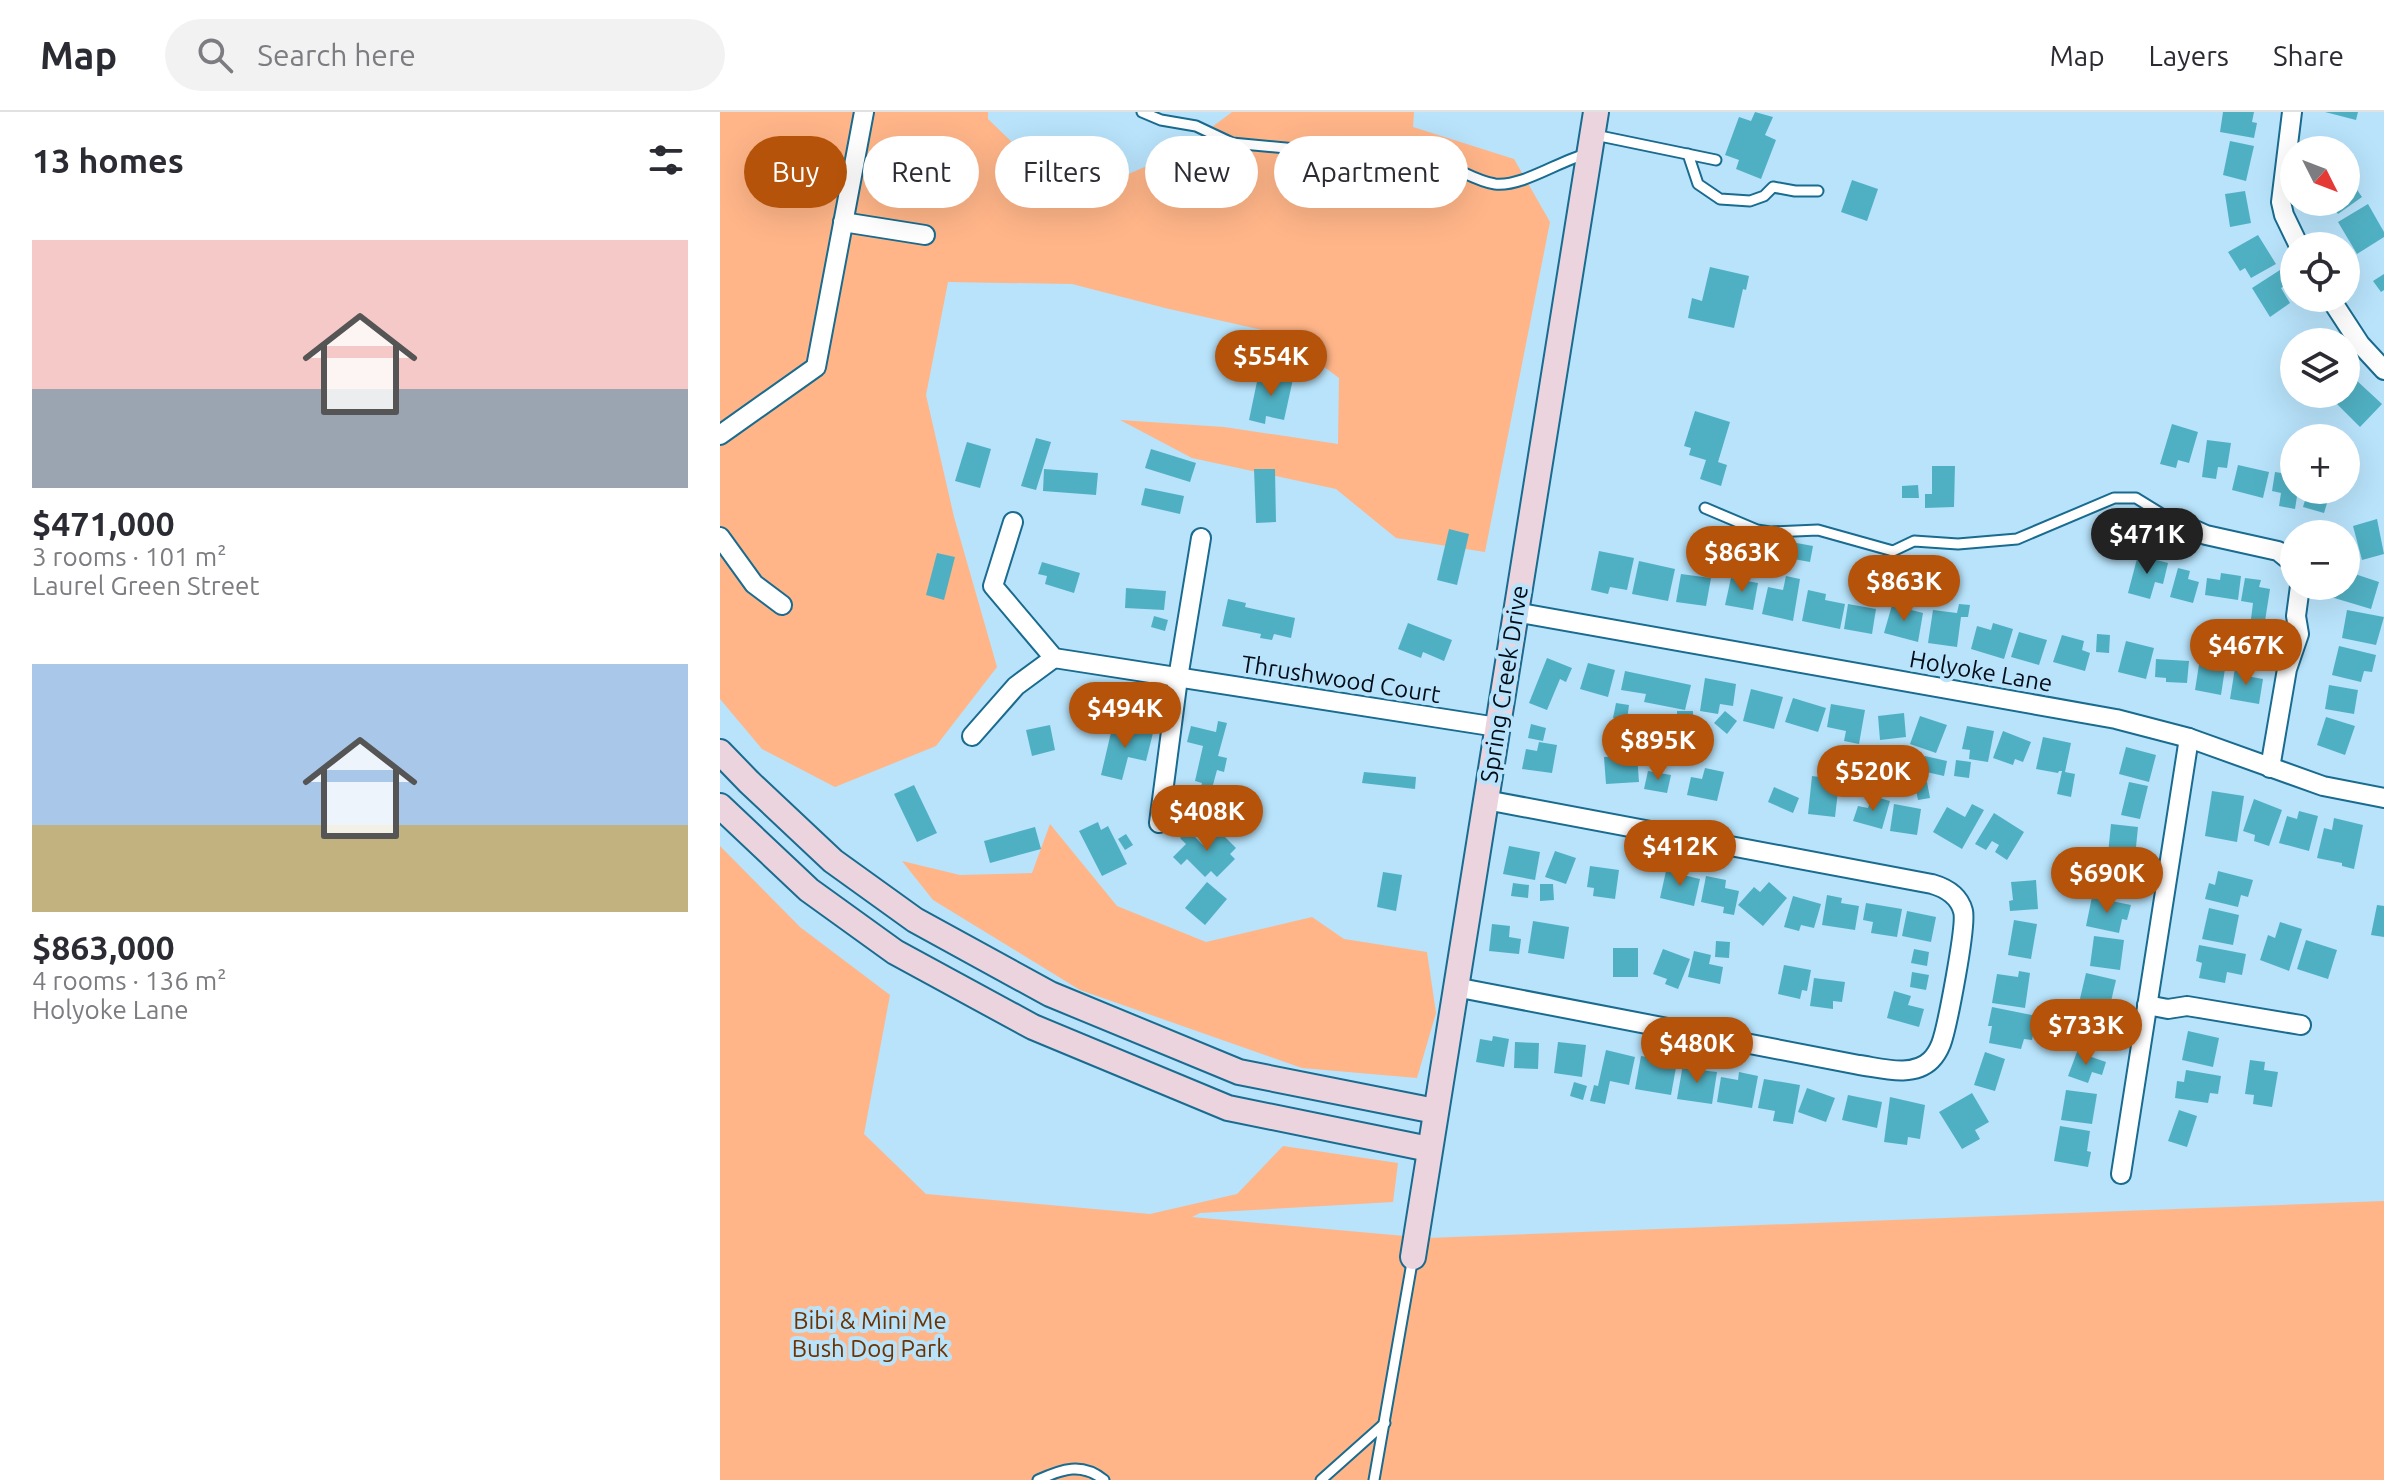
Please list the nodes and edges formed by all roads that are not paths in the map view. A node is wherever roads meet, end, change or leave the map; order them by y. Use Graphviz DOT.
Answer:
graph roads {
  1 [pos="864,112"];
  2 [pos="1142,112"];
  3 [pos="2292,112"];
  4 [pos="1592,133"];
  5 [pos="1688,154"];
  6 [pos="1716,160"];
  7 [pos="1818,191"];
  8 [pos="843,222"];
  9 [pos="2292,232"];
  10 [pos="925,235"];
  11 [pos="2339,312"];
  12 [pos="2384,370"];
  13 [pos="720,435"];
  14 [pos="1705,508"];
  15 [pos="2170,519"];
  16 [pos="1013,522"];
  17 [pos="720,537"];
  18 [pos="1201,538"];
  19 [pos="2280,553"];
  20 [pos="2298,600"];
  21 [pos="782,605"];
  22 [pos="1515,612"];
  23 [pos="1054,658"];
  24 [pos="1178,678"];
  25 [pos="1497,727"];
  26 [pos="972,736"];
  27 [pos="2189,738"];
  28 [pos="720,752"];
  29 [pos="2270,768"];
  30 [pos="2384,798"];
  31 [pos="1486,800"];
  32 [pos="720,806"];
  33 [pos="1159,823"];
  34 [pos="1455,987"];
  35 [pos="2147,1005"];
  36 [pos="2301,1025"];
  37 [pos="1435,1111"];
  38 [pos="1429,1149"];
  39 [pos="2121,1174"];
  40 [pos="1413,1257"];
  41 [pos="1385,1423"];
  42 [pos="1038,1480"];
  43 [pos="1104,1480"];
  44 [pos="1321,1480"];
  45 [pos="1374,1480"];
  1 -- 8 [label="street"];
  2 -- 4 [label="lane"];
  3 -- 9 [label="street"];
  4 -- 5 [label="lane"];
  4 -- 22 [label="street, Spring Creek Drive"];
  5 -- 6 [label="lane"];
  5 -- 7 [label="lane"];
  8 -- 10 [label="street"];
  8 -- 13 [label="street"];
  11 -- 12 [label="street"];
  14 -- 15 [label="lane"];
  15 -- 19 [label="street"];
  16 -- 23 [label="street"];
  17 -- 21 [label="street"];
  18 -- 24 [label="street"];
  20 -- 29 [label="street"];
  22 -- 25 [label="street, Spring Creek Drive"];
  22 -- 27 [label="street, Holyoke Lane"];
  23 -- 24 [label="street, Thrushwood Court"];
  23 -- 26 [label="street"];
  24 -- 25 [label="street, Thrushwood Court"];
  24 -- 33 [label="street"];
  25 -- 31 [label="street, Spring Creek Drive"];
  27 -- 29 [label="street, Holyoke Lane"];
  27 -- 35 [label="street"];
  28 -- 37 [label="street"];
  29 -- 30 [label="street, Holyoke Lane"];
  31 -- 34 [label="street, Spring Creek Drive"];
  31 -- 34 [label="street"];
  32 -- 38 [label="street"];
  34 -- 37 [label="street, Spring Creek Drive"];
  35 -- 36 [label="street"];
  35 -- 39 [label="street"];
  37 -- 38 [label="street, Spring Creek Drive"];
  38 -- 40 [label="street, Spring Creek Drive"];
  40 -- 41 [label="lane"];
  41 -- 44 [label="lane"];
  41 -- 45 [label="lane"];
  42 -- 43 [label="lane"];
}
